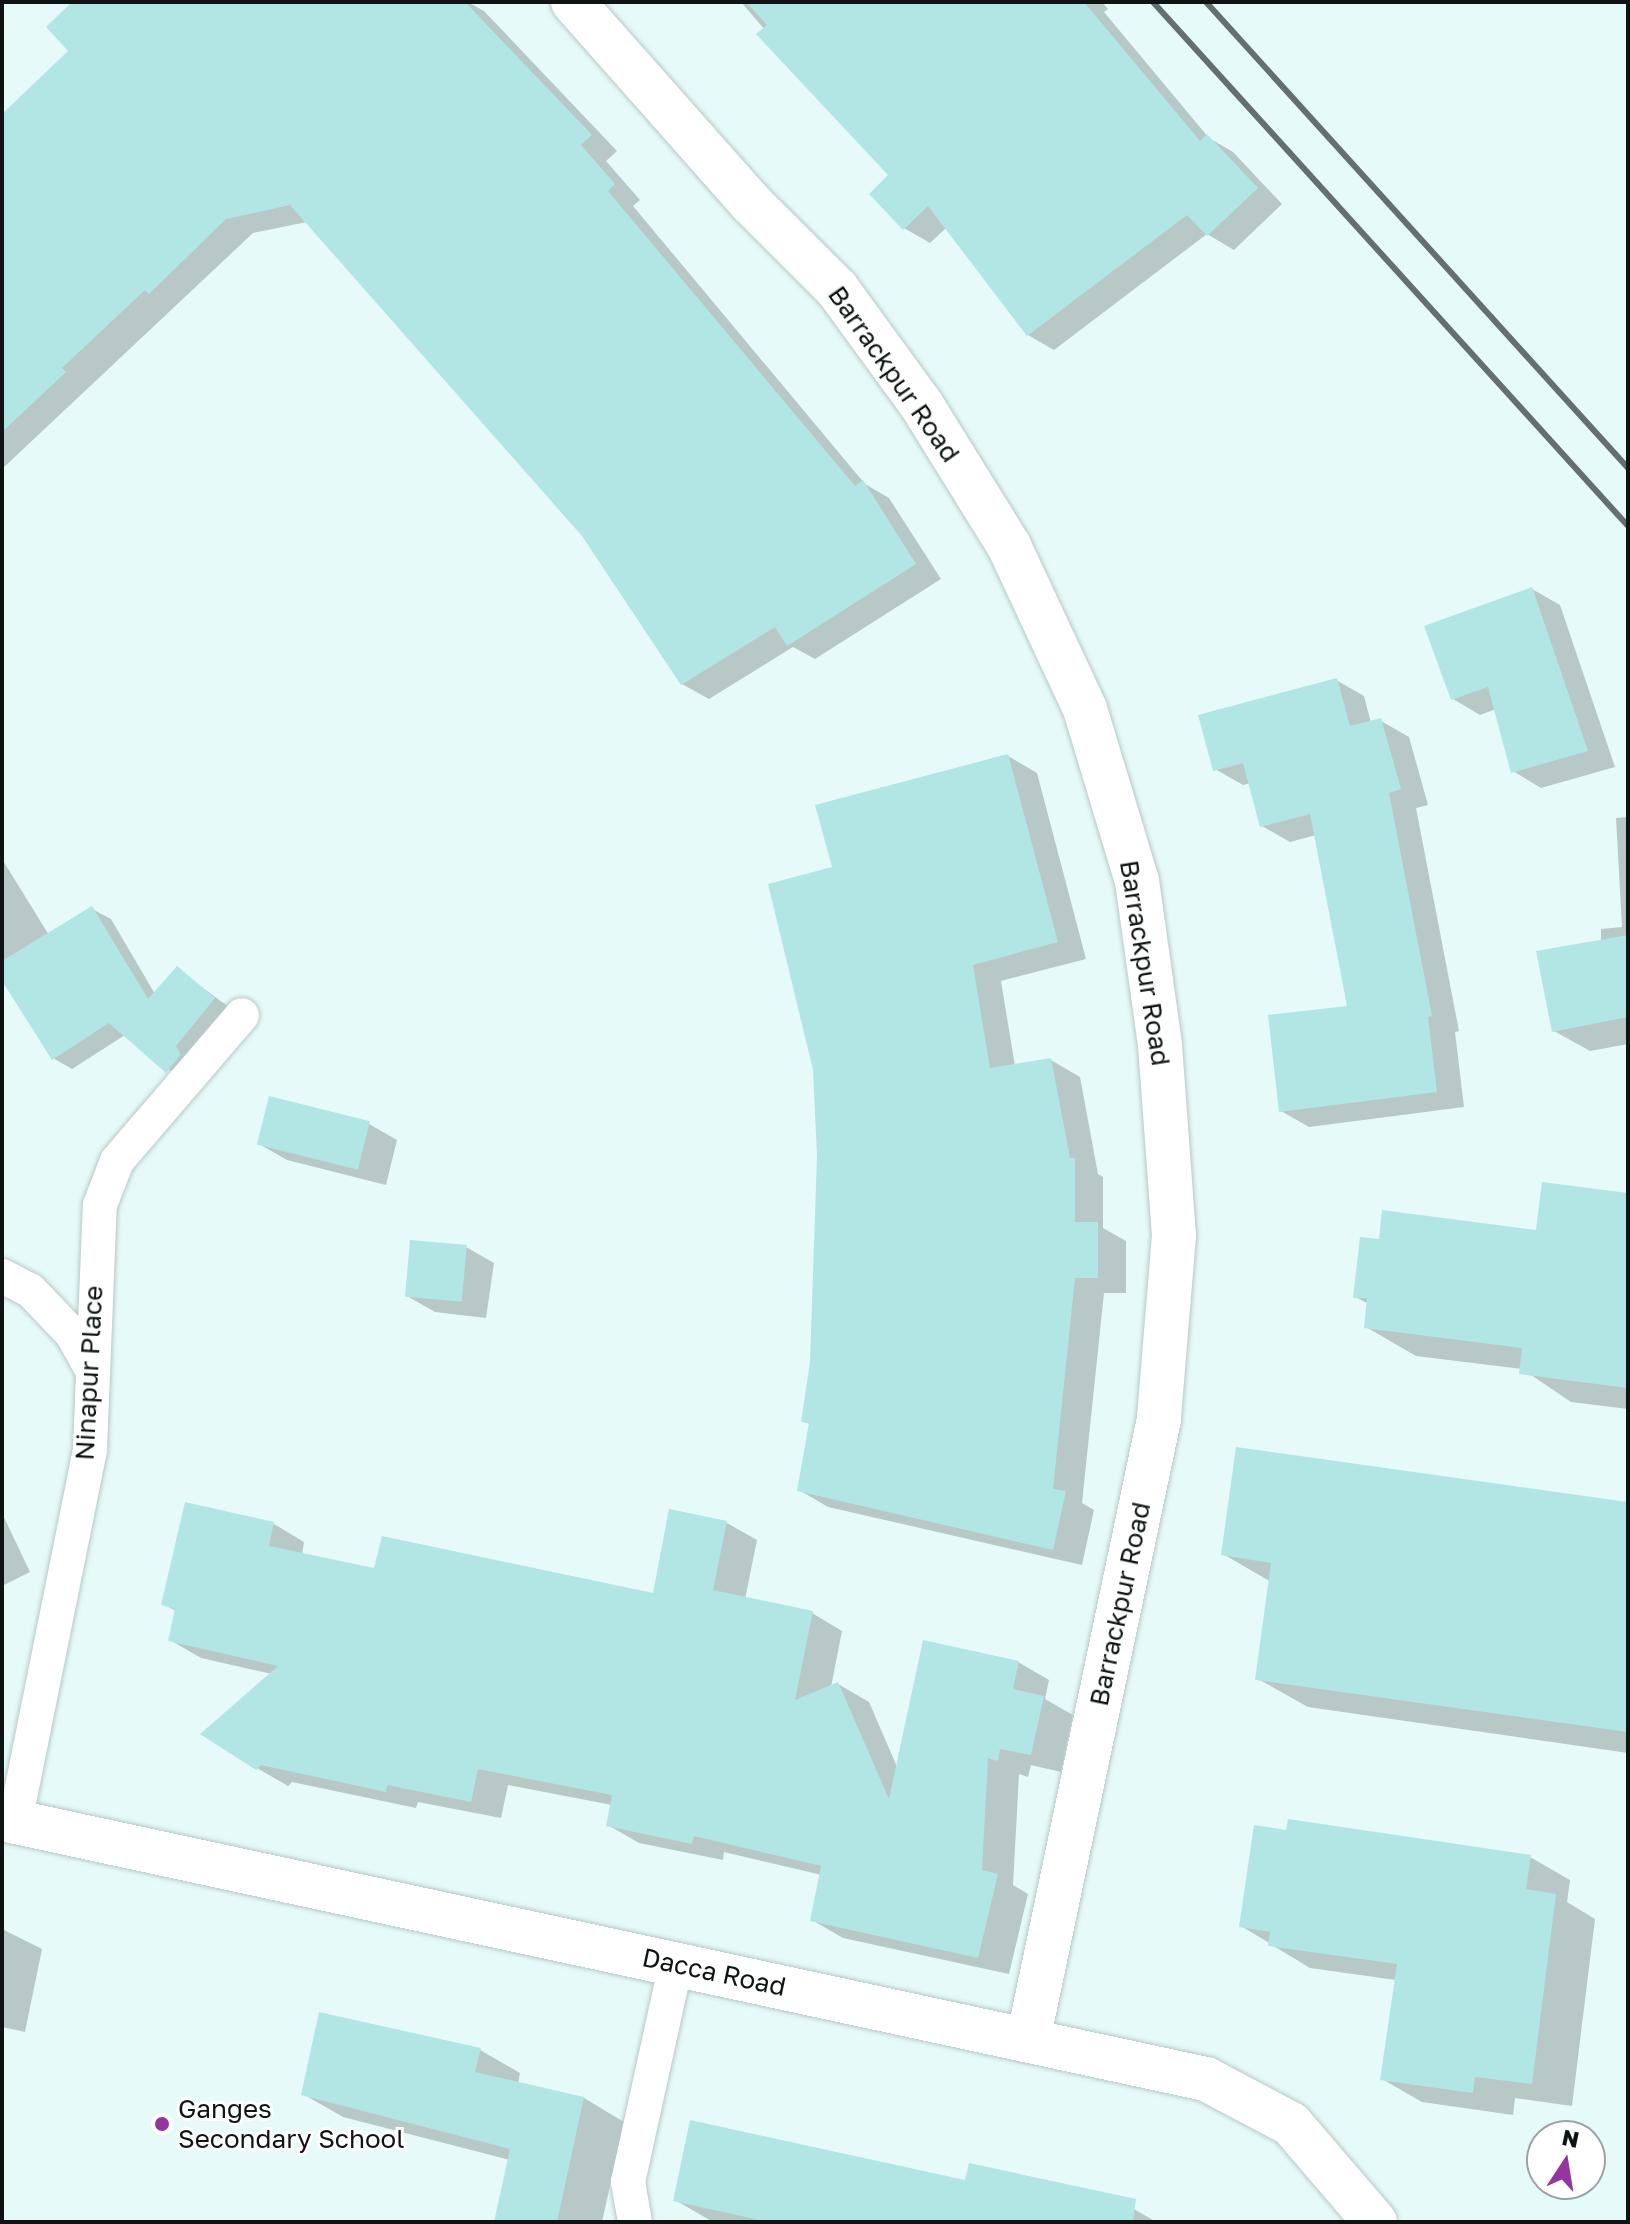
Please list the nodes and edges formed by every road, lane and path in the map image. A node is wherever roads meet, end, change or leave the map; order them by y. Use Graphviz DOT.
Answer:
graph roads {
  1 [pos="573,2"];
  2 [pos="242,1015"];
  3 [pos="2,1276"];
  4 [pos="93,1370"];
  5 [pos="8,1821"];
  6 [pos="676,1964"];
  7 [pos="1028,2040"];
  8 [pos="635,2222"];
  9 [pos="1375,2222"];
  1 -- 7 [label="street, Barrackpur Road"];
  2 -- 4 [label="lane, Ninapur Place"];
  3 -- 4 [label="lane"];
  4 -- 5 [label="lane, Ninapur Place"];
  5 -- 6 [label="street, Dacca Road"];
  6 -- 7 [label="street, Dacca Road"];
  6 -- 8 [label="lane"];
  7 -- 9 [label="street, Dacca Road"];
}
